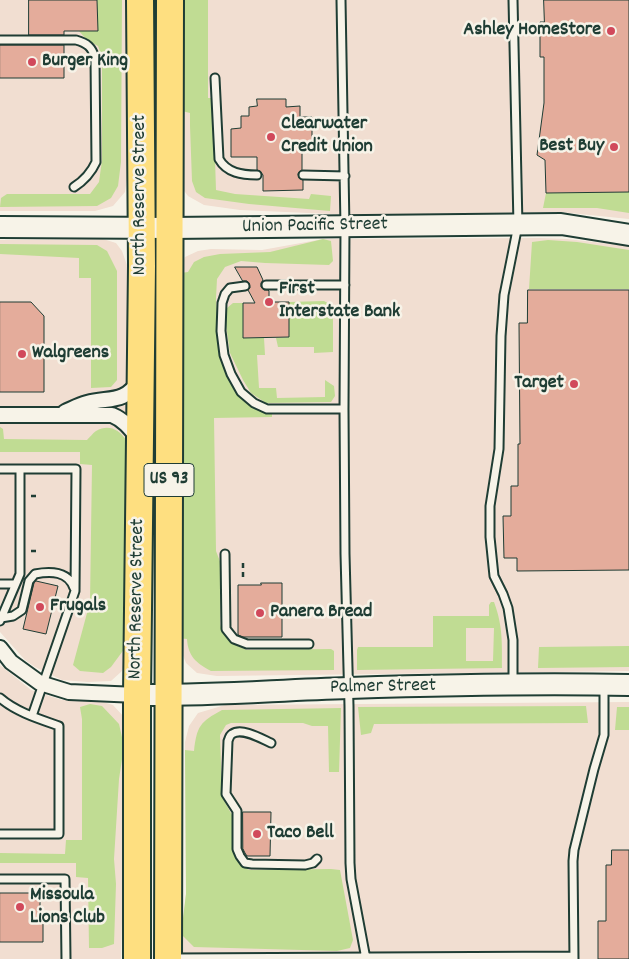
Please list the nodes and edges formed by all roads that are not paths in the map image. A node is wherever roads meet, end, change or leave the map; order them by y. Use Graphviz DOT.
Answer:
graph roads {
  1 [pos="140,0"];
  2 [pos="170,0"];
  3 [pos="341,0"];
  4 [pos="513,0"];
  5 [pos="0,40"];
  6 [pos="215,78"];
  7 [pos="257,175"];
  8 [pos="303,175"];
  9 [pos="344,176"];
  10 [pos="74,187"];
  11 [pos="518,225"];
  12 [pos="0,227"];
  13 [pos="345,227"];
  14 [pos="142,228"];
  15 [pos="170,228"];
  16 [pos="629,235"];
  17 [pos="266,285"];
  18 [pos="345,285"];
  19 [pos="246,286"];
  20 [pos="141,378"];
  21 [pos="344,409"];
  22 [pos="0,415"];
  23 [pos="57,415"];
  24 [pos="140,441"];
  25 [pos="0,469"];
  26 [pos="20,469"];
  27 [pos="225,554"];
  28 [pos="0,584"];
  29 [pos="15,584"];
  30 [pos="75,591"];
  31 [pos="1,619"];
  32 [pos="309,644"];
  33 [pos="0,648"];
  34 [pos="44,684"];
  35 [pos="513,685"];
  36 [pos="604,685"];
  37 [pos="629,685"];
  38 [pos="349,688"];
  39 [pos="137,695"];
  40 [pos="168,695"];
  41 [pos="0,698"];
  42 [pos="32,716"];
  43 [pos="271,743"];
  44 [pos="138,763"];
  45 [pos="0,834"];
  46 [pos="317,859"];
  47 [pos="0,879"];
  48 [pos="574,957"];
  49 [pos="281,958"];
  50 [pos="366,958"];
  51 [pos="66,959"];
  52 [pos="123,959"];
  53 [pos="136,959"];
  54 [pos="168,959"];
  1 -- 14 [label="highway, North Reserve Street / US 93"];
  2 -- 15 [label="highway, North Reserve Street / US 93"];
  3 -- 9 [label="lane"];
  4 -- 11 [label="lane"];
  5 -- 10 [label="lane"];
  6 -- 7 [label="lane"];
  8 -- 9 [label="lane"];
  9 -- 13 [label="lane"];
  11 -- 13 [label="street, Union Pacific Street"];
  11 -- 16 [label="street, Union Pacific Street"];
  11 -- 35 [label="lane"];
  12 -- 14 [label="street, Union Pacific Street"];
  13 -- 15 [label="street, Union Pacific Street"];
  13 -- 18 [label="lane"];
  14 -- 15 [label="street, Union Pacific Street"];
  14 -- 20 [label="highway, North Reserve Street / US 93"];
  15 -- 40 [label="highway, North Reserve Street / US 93"];
  17 -- 18 [label="lane"];
  18 -- 21 [label="lane"];
  19 -- 21 [label="lane"];
  20 -- 23 [label="street"];
  20 -- 24 [label="highway, North Reserve Street / US 93"];
  21 -- 38 [label="lane"];
  22 -- 23 [label="street"];
  23 -- 24 [label="street"];
  24 -- 39 [label="highway, North Reserve Street / US 93"];
  25 -- 26 [label="lane"];
  26 -- 29 [label="lane"];
  26 -- 30 [label="lane"];
  27 -- 32 [label="lane"];
  28 -- 29 [label="lane"];
  29 -- 31 [label="lane"];
  30 -- 31 [label="lane"];
  30 -- 34 [label="lane"];
  33 -- 34 [label="street"];
  34 -- 39 [label="street"];
  34 -- 42 [label="lane"];
  35 -- 36 [label="street, Palmer Street"];
  35 -- 38 [label="street, Palmer Street"];
  36 -- 37 [label="street, Palmer Street"];
  36 -- 48 [label="lane"];
  38 -- 40 [label="street, Palmer Street"];
  38 -- 50 [label="lane"];
  39 -- 40 [label="street, Palmer Street"];
  39 -- 44 [label="highway, North Reserve Street / US 93"];
  40 -- 54 [label="highway, North Reserve Street / US 93"];
  41 -- 42 [label="lane"];
  42 -- 45 [label="lane"];
  43 -- 46 [label="lane"];
  44 -- 52 [label="highway"];
  44 -- 53 [label="highway, North Reserve Street / US 93"];
  47 -- 51 [label="lane"];
  48 -- 50 [label="lane"];
  49 -- 50 [label="lane"];
  49 -- 54 [label="lane"];
}
